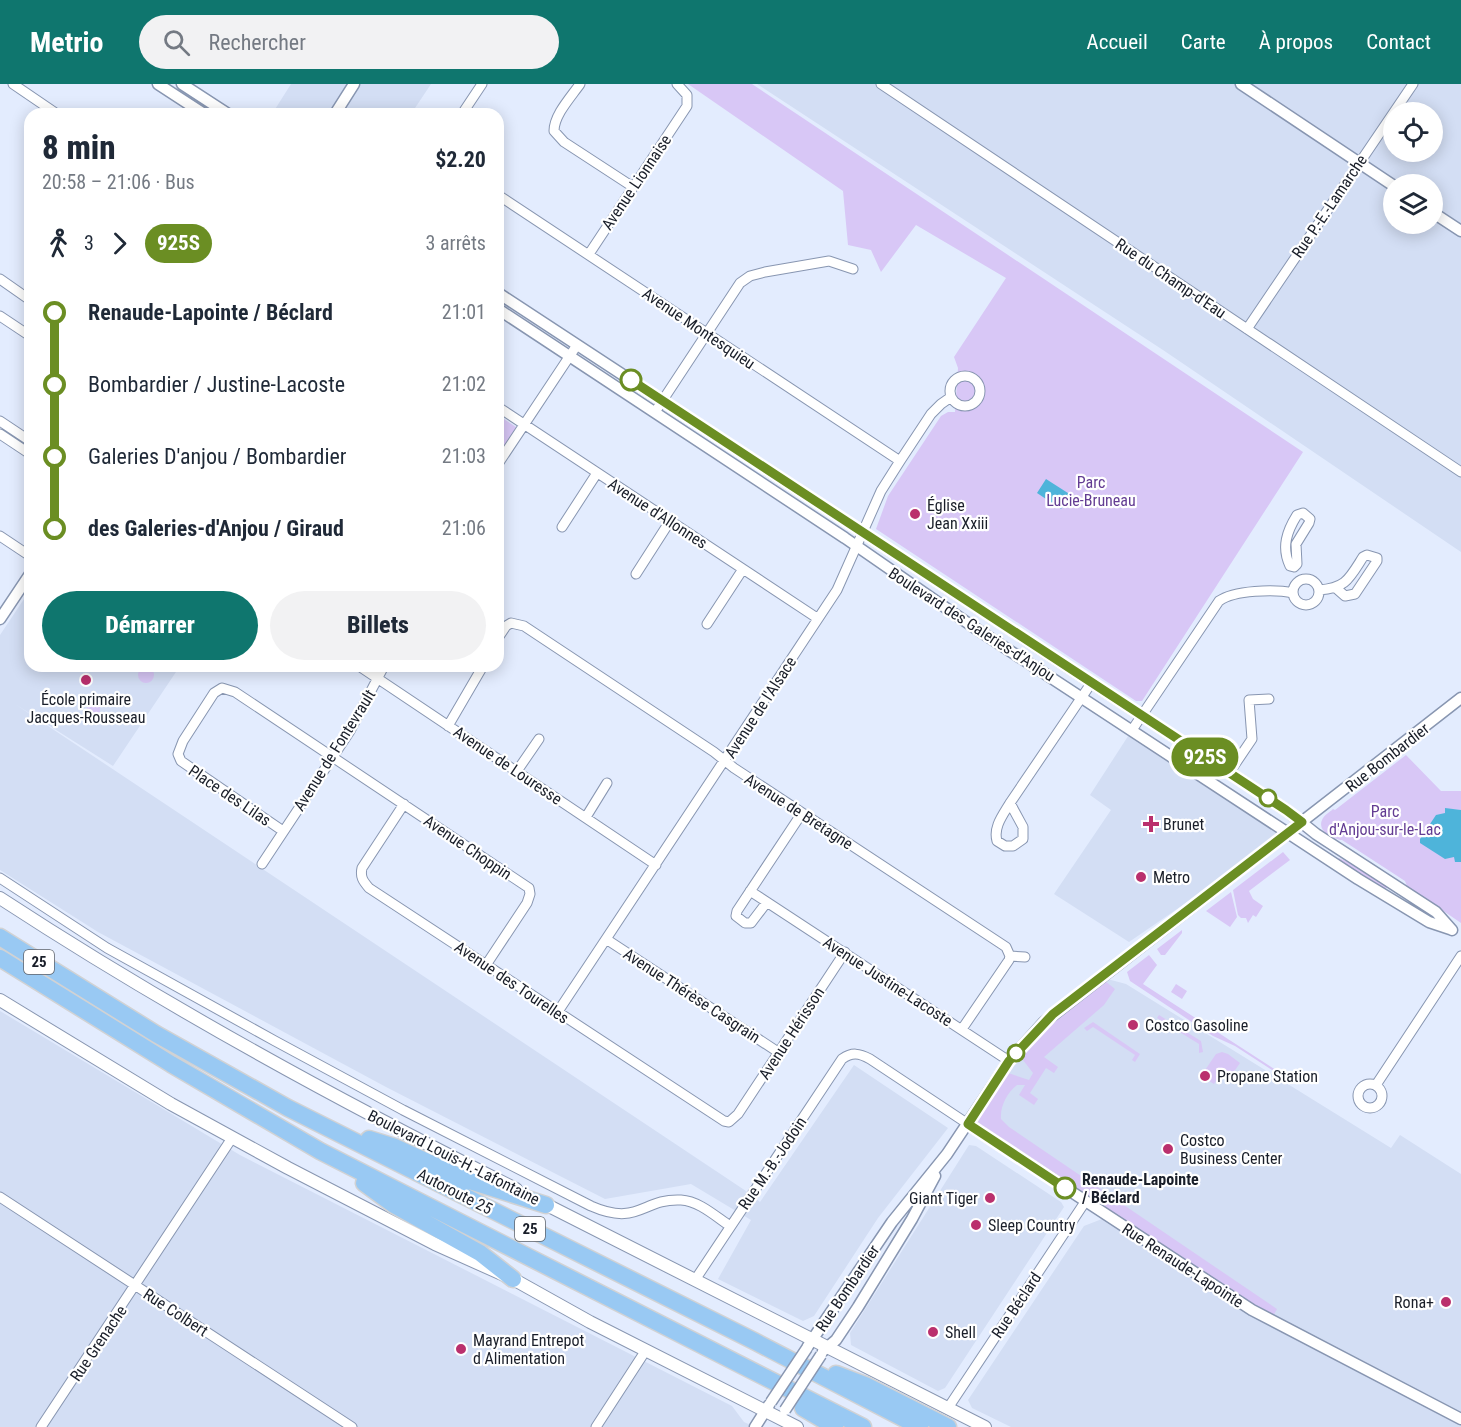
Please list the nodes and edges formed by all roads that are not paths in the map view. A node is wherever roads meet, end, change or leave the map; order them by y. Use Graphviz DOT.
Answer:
graph roads {
  1 [pos="13,84"];
  2 [pos="158,84"];
  3 [pos="183,84"];
  4 [pos="354,84"];
  5 [pos="482,84"];
  6 [pos="580,84"];
  7 [pos="677,84"];
  8 [pos="881,84"];
  9 [pos="1241,84"];
  10 [pos="1413,84"];
  11 [pos="48,108"];
  12 [pos="195,108"];
  13 [pos="219,108"];
  14 [pos="339,108"];
  15 [pos="466,108"];
  16 [pos="1359,162"];
  17 [pos="1383,178"];
  18 [pos="633,187"];
  19 [pos="504,199"];
  20 [pos="1443,219"];
  21 [pos="1461,231"];
  22 [pos="589,254"];
  23 [pos="853,269"];
  24 [pos="0,279"];
  25 [pos="24,296"];
  26 [pos="504,296"];
  27 [pos="504,313"];
  28 [pos="0,316"];
  29 [pos="1247,329"];
  30 [pos="24,332"];
  31 [pos="708,334"];
  32 [pos="577,345"];
  33 [pos="569,356"];
  34 [pos="951,397"];
  35 [pos="663,401"];
  36 [pos="504,411"];
  37 [pos="655,412"];
  38 [pos="0,421"];
  39 [pos="524,424"];
  40 [pos="0,434"];
  41 [pos="24,437"];
  42 [pos="24,450"];
  43 [pos="504,455"];
  44 [pos="900,461"];
  45 [pos="1461,472"];
  46 [pos="597,473"];
  47 [pos="670,521"];
  48 [pos="562,527"];
  49 [pos="863,533"];
  50 [pos="0,536"];
  51 [pos="857,547"];
  52 [pos="24,552"];
  53 [pos="1294,567"];
  54 [pos="743,569"];
  55 [pos="636,574"];
  56 [pos="1301,580"];
  57 [pos="24,583"];
  58 [pos="1337,589"];
  59 [pos="1319,590"];
  60 [pos="1293,593"];
  61 [pos="982,610"];
  62 [pos="818,618"];
  63 [pos="0,619"];
  64 [pos="708,624"];
  65 [pos="972,626"];
  66 [pos="504,629"];
  67 [pos="368,672"];
  68 [pos="382,672"];
  69 [pos="480,672"];
  70 [pos="379,679"];
  71 [pos="1092,682"];
  72 [pos="1082,697"];
  73 [pos="1461,698"];
  74 [pos="1269,699"];
  75 [pos="1141,715"];
  76 [pos="448,726"];
  77 [pos="1132,730"];
  78 [pos="539,739"];
  79 [pos="332,757"];
  80 [pos="725,761"];
  81 [pos="517,771"];
  82 [pos="1230,773"];
  83 [pos="608,783"];
  84 [pos="1010,803"];
  85 [pos="404,804"];
  86 [pos="802,813"];
  87 [pos="586,817"];
  88 [pos="1302,822"];
  89 [pos="283,831"];
  90 [pos="1289,832"];
  91 [pos="262,864"];
  92 [pos="656,865"];
  93 [pos="0,878"];
  94 [pos="750,891"];
  95 [pos="0,898"];
  96 [pos="767,902"];
  97 [pos="1456,933"];
  98 [pos="0,937"];
  99 [pos="606,939"];
  100 [pos="845,952"];
  101 [pos="1010,956"];
  102 [pos="1025,957"];
  103 [pos="1461,957"];
  104 [pos="0,958"];
  105 [pos="486,965"];
  106 [pos="0,1000"];
  107 [pos="557,1012"];
  108 [pos="962,1029"];
  109 [pos="778,1052"];
  110 [pos="856,1053"];
  111 [pos="1009,1061"];
  112 [pos="1376,1085"];
  113 [pos="738,1114"];
  114 [pos="305,1117"];
  115 [pos="968,1124"];
  116 [pos="232,1138"];
  117 [pos="320,1151"];
  118 [pos="947,1154"];
  119 [pos="0,1197"];
  120 [pos="1085,1202"];
  121 [pos="546,1205"];
  122 [pos="730,1226"];
  123 [pos="513,1279"];
  124 [pos="695,1280"];
  125 [pos="135,1286"];
  126 [pos="754,1341"];
  127 [pos="700,1344"];
  128 [pos="810,1344"];
  129 [pos="646,1350"];
  130 [pos="824,1351"];
  131 [pos="768,1406"];
  132 [pos="948,1408"];
  133 [pos="780,1418"];
  134 [pos="1461,1419"];
  135 [pos="41,1427"];
  136 [pos="352,1427"];
  137 [pos="596,1427"];
  138 [pos="755,1427"];
  139 [pos="797,1427"];
  140 [pos="835,1427"];
  141 [pos="863,1427"];
  142 [pos="920,1427"];
  143 [pos="948,1427"];
  144 [pos="985,1427"];
  1 -- 11 [label="street"];
  2 -- 12 [label="street"];
  3 -- 13 [label="street"];
  4 -- 14 [label="street"];
  5 -- 15 [label="street"];
  6 -- 18 [label="street"];
  7 -- 18 [label="street, Avenue Lionnaise"];
  8 -- 29 [label="street, Rue du Champ-d'Eau"];
  9 -- 16 [label="street"];
  10 -- 16 [label="street, Rue P.-E.-Lamarche"];
  16 -- 17 [label="street"];
  16 -- 29 [label="street, Rue P.-E.-Lamarche"];
  18 -- 22 [label="street, Avenue Lionnaise"];
  19 -- 22 [label="street, Avenue Montesquieu"];
  20 -- 21 [label="street"];
  22 -- 31 [label="street, Avenue Montesquieu"];
  23 -- 31 [label="street"];
  24 -- 25 [label="street"];
  26 -- 32 [label="street, Boulevard des Galeries-d'Anjou"];
  27 -- 33 [label="street, Boulevard des Galeries-d'Anjou"];
  28 -- 30 [label="street"];
  29 -- 45 [label="street, Rue du Champ-d'Eau"];
  31 -- 35 [label="street"];
  31 -- 44 [label="street, Avenue Montesquieu"];
  32 -- 33 [label="street"];
  32 -- 35 [label="street, Boulevard des Galeries-d'Anjou"];
  33 -- 37 [label="street, Boulevard des Galeries-d'Anjou"];
  33 -- 39 [label="street"];
  34 -- 44 [label="street, Avenue de l'Alsace"];
  35 -- 37 [label="street"];
  35 -- 49 [label="street, Boulevard des Galeries-d'Anjou"];
  36 -- 39 [label="street, Avenue d'Allonnes"];
  37 -- 51 [label="street, Boulevard des Galeries-d'Anjou"];
  38 -- 41 [label="street"];
  39 -- 43 [label="street"];
  39 -- 46 [label="street, Avenue d'Allonnes"];
  40 -- 42 [label="street"];
  44 -- 49 [label="street, Avenue de l'Alsace"];
  46 -- 47 [label="street, Avenue d'Allonnes"];
  46 -- 48 [label="street"];
  47 -- 54 [label="street, Avenue d'Allonnes"];
  47 -- 55 [label="street"];
  49 -- 51 [label="street, Avenue de l'Alsace"];
  49 -- 61 [label="street, Boulevard des Galeries-d'Anjou"];
  50 -- 52 [label="street"];
  51 -- 62 [label="street, Avenue de l'Alsace"];
  51 -- 65 [label="street, Boulevard des Galeries-d'Anjou"];
  53 -- 53 [label="street"];
  53 -- 56 [label="street"];
  54 -- 62 [label="street, Avenue d'Allonnes"];
  54 -- 64 [label="street"];
  56 -- 59 [label="street"];
  56 -- 60 [label="street"];
  57 -- 63 [label="street"];
  58 -- 58 [label="street"];
  58 -- 59 [label="street"];
  59 -- 60 [label="street"];
  60 -- 75 [label="street"];
  61 -- 65 [label="street"];
  61 -- 71 [label="street, Boulevard des Galeries-d'Anjou"];
  62 -- 80 [label="street, Avenue de l'Alsace"];
  65 -- 72 [label="street, Boulevard des Galeries-d'Anjou"];
  66 -- 80 [label="street, Avenue de Bretagne"];
  67 -- 70 [label="street, Avenue de Louresse"];
  68 -- 70 [label="street, Avenue de Fontevrault"];
  69 -- 76 [label="street"];
  70 -- 76 [label="street, Avenue de Louresse"];
  70 -- 79 [label="street, Avenue de Fontevrault"];
  71 -- 72 [label="street"];
  71 -- 75 [label="street, Boulevard des Galeries-d'Anjou"];
  72 -- 77 [label="street, Boulevard des Galeries-d'Anjou"];
  72 -- 84 [label="street"];
  73 -- 88 [label="street, Rue Bombardier"];
  74 -- 82 [label="street"];
  75 -- 77 [label="street"];
  75 -- 82 [label="street, Boulevard des Galeries-d'Anjou"];
  76 -- 81 [label="street, Avenue de Louresse"];
  77 -- 90 [label="street, Boulevard des Galeries-d'Anjou"];
  78 -- 81 [label="street"];
  79 -- 85 [label="street, Avenue Choppin"];
  79 -- 89 [label="street, Avenue de Fontevrault"];
  79 -- 89 [label="street, Place des Lilas"];
  80 -- 86 [label="street, Avenue de Bretagne"];
  80 -- 92 [label="street, Avenue de l'Alsace"];
  81 -- 87 [label="street, Avenue de Louresse"];
  82 -- 88 [label="street, Boulevard des Galeries-d'Anjou"];
  83 -- 87 [label="street"];
  85 -- 105 [label="street, Avenue des Tourelles"];
  85 -- 105 [label="street, Avenue Choppin"];
  86 -- 94 [label="street"];
  86 -- 101 [label="street, Avenue de Bretagne"];
  87 -- 92 [label="street, Avenue de Louresse"];
  88 -- 90 [label="street, Rue Bombardier"];
  88 -- 97 [label="street, Boulevard des Galeries-d'Anjou"];
  89 -- 91 [label="street, Avenue de Fontevrault"];
  90 -- 97 [label="street, Boulevard des Galeries-d'Anjou"];
  90 -- 111 [label="street, Rue Bombardier"];
  92 -- 99 [label="street, Avenue de l'Alsace"];
  93 -- 122 [label="street, Boulevard Louis-H.-Lafontaine"];
  94 -- 96 [label="street, Avenue Justine-Lacoste"];
  94 -- 96 [label="street"];
  95 -- 121 [label="main road, Boulevard Louis-H.-Lafontaine"];
  96 -- 100 [label="street, Avenue Justine-Lacoste"];
  98 -- 114 [label="highway, Autoroute 25 / 25"];
  99 -- 107 [label="street, Avenue de l'Alsace"];
  99 -- 109 [label="street, Avenue Thérèse Casgrain"];
  100 -- 108 [label="street, Avenue Justine-Lacoste"];
  100 -- 109 [label="street, Avenue Hérisson"];
  101 -- 102 [label="street"];
  101 -- 108 [label="street"];
  103 -- 112 [label="street"];
  104 -- 117 [label="highway, Autoroute 25 / 25"];
  105 -- 107 [label="street, Avenue des Tourelles"];
  106 -- 116 [label="main road"];
  107 -- 113 [label="street, Avenue des Tourelles"];
  108 -- 111 [label="street, Avenue Justine-Lacoste"];
  109 -- 113 [label="street, Avenue Hérisson"];
  110 -- 115 [label="street, Rue Renaude-Lapointe"];
  110 -- 122 [label="street, Rue M.-B.-Jodoin"];
  111 -- 115 [label="street, Rue Bombardier"];
  114 -- 121 [label="highway"];
  114 -- 126 [label="highway, Autoroute 25 / 25"];
  115 -- 118 [label="street, Rue Bombardier"];
  115 -- 120 [label="street, Rue Renaude-Lapointe"];
  116 -- 123 [label="main road"];
  116 -- 125 [label="street, Rue Grenache"];
  117 -- 123 [label="highway"];
  117 -- 127 [label="highway, Autoroute 25 / 25"];
  118 -- 128 [label="street, Rue Bombardier"];
  118 -- 130 [label="street, Rue Bombardier"];
  119 -- 125 [label="street, Rue Colbert"];
  120 -- 132 [label="street, Rue Béclard"];
  120 -- 134 [label="street, Rue Renaude-Lapointe"];
  121 -- 124 [label="main road, Boulevard Louis-H.-Lafontaine"];
  122 -- 124 [label="street, Rue M.-B.-Jodoin"];
  123 -- 129 [label="main road"];
  124 -- 128 [label="main road, Boulevard Louis-H.-Lafontaine"];
  125 -- 135 [label="street, Rue Grenache"];
  125 -- 136 [label="street, Rue Colbert"];
  126 -- 142 [label="highway, Autoroute 25 / 25"];
  126 -- 143 [label="highway"];
  127 -- 140 [label="highway"];
  127 -- 141 [label="highway, Autoroute 25 / 25"];
  128 -- 130 [label="main road, Boulevard Louis-H.-Lafontaine"];
  128 -- 131 [label="street, Rue Bombardier, bridge"];
  129 -- 131 [label="main road"];
  129 -- 137 [label="street"];
  130 -- 132 [label="main road, Boulevard Louis-H.-Lafontaine"];
  130 -- 133 [label="street, Rue Bombardier, bridge"];
  131 -- 133 [label="main road"];
  131 -- 138 [label="street, Rue Bombardier"];
  132 -- 144 [label="main road, Boulevard Louis-H.-Lafontaine"];
  133 -- 139 [label="main road"];
}
